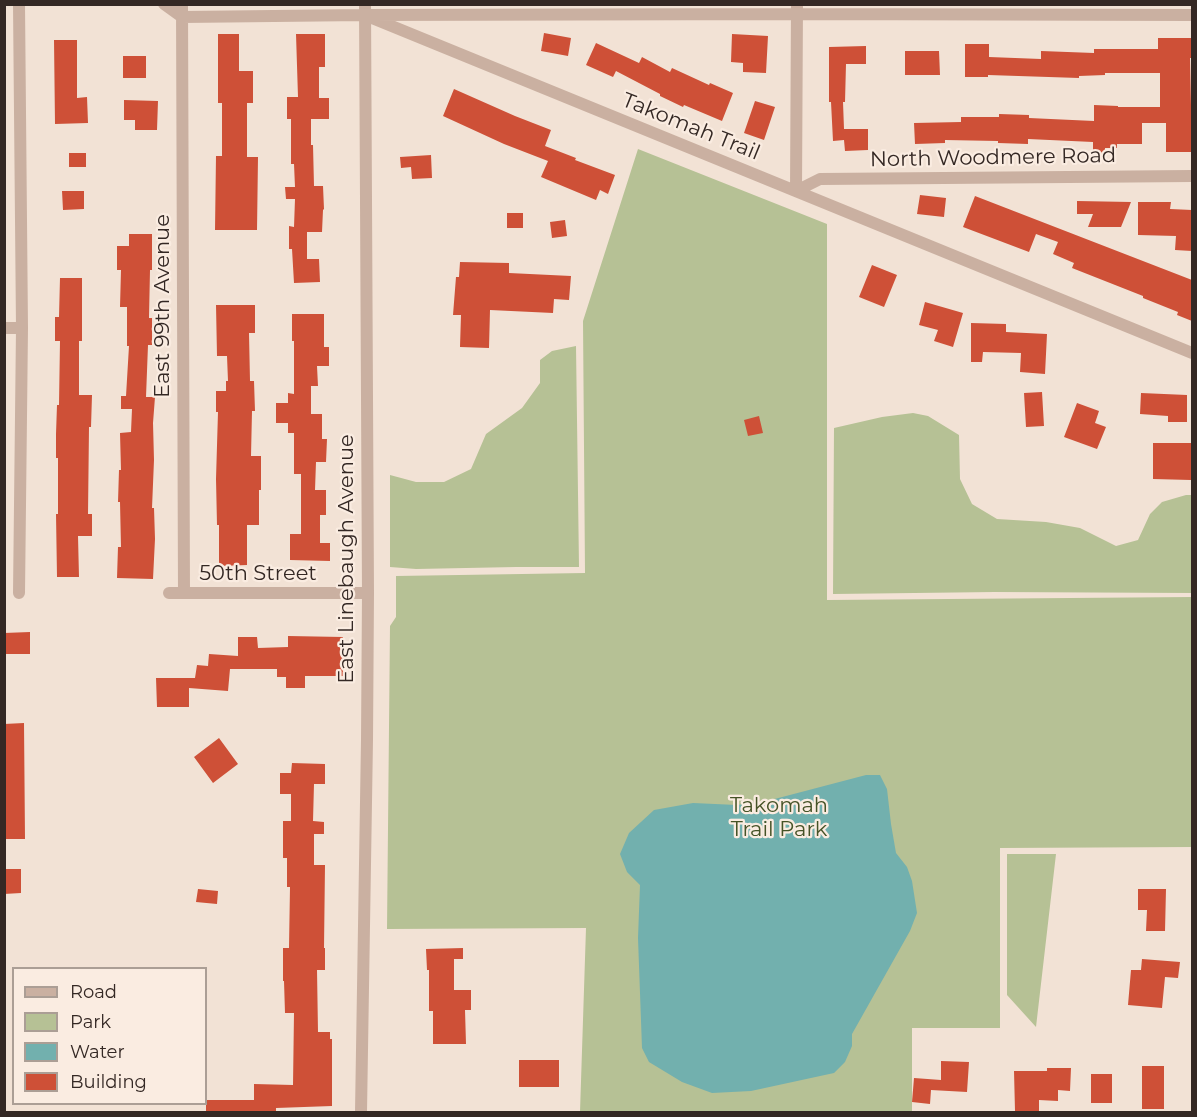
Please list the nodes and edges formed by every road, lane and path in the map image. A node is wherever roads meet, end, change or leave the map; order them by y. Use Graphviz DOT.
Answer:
graph roads {
  1 [pos="19,4"];
  2 [pos="164,4"];
  3 [pos="797,9"];
  4 [pos="365,10"];
  5 [pos="182,11"];
  6 [pos="1192,15"];
  7 [pos="1192,176"];
  8 [pos="796,191"];
  9 [pos="4,328"];
  10 [pos="22,328"];
  11 [pos="1192,353"];
  12 [pos="19,593"];
  13 [pos="169,593"];
  14 [pos="184,593"];
  15 [pos="368,593"];
  16 [pos="361,1113"];
  1 -- 10 [label="street"];
  2 -- 5 [label="street"];
  3 -- 4 [label="street"];
  3 -- 6 [label="street"];
  3 -- 8 [label="street"];
  4 -- 5 [label="street, Takomah Trail"];
  4 -- 8 [label="street, Takomah Trail"];
  4 -- 15 [label="street, East Linebaugh Avenue"];
  5 -- 14 [label="street, East 99th Avenue"];
  7 -- 8 [label="street, North Woodmere Road"];
  8 -- 11 [label="street, Takomah Trail"];
  9 -- 10 [label="street"];
  10 -- 12 [label="street"];
  13 -- 14 [label="street"];
  14 -- 15 [label="street, 50th Street"];
  15 -- 16 [label="street, East Linebaugh Avenue"];
}
